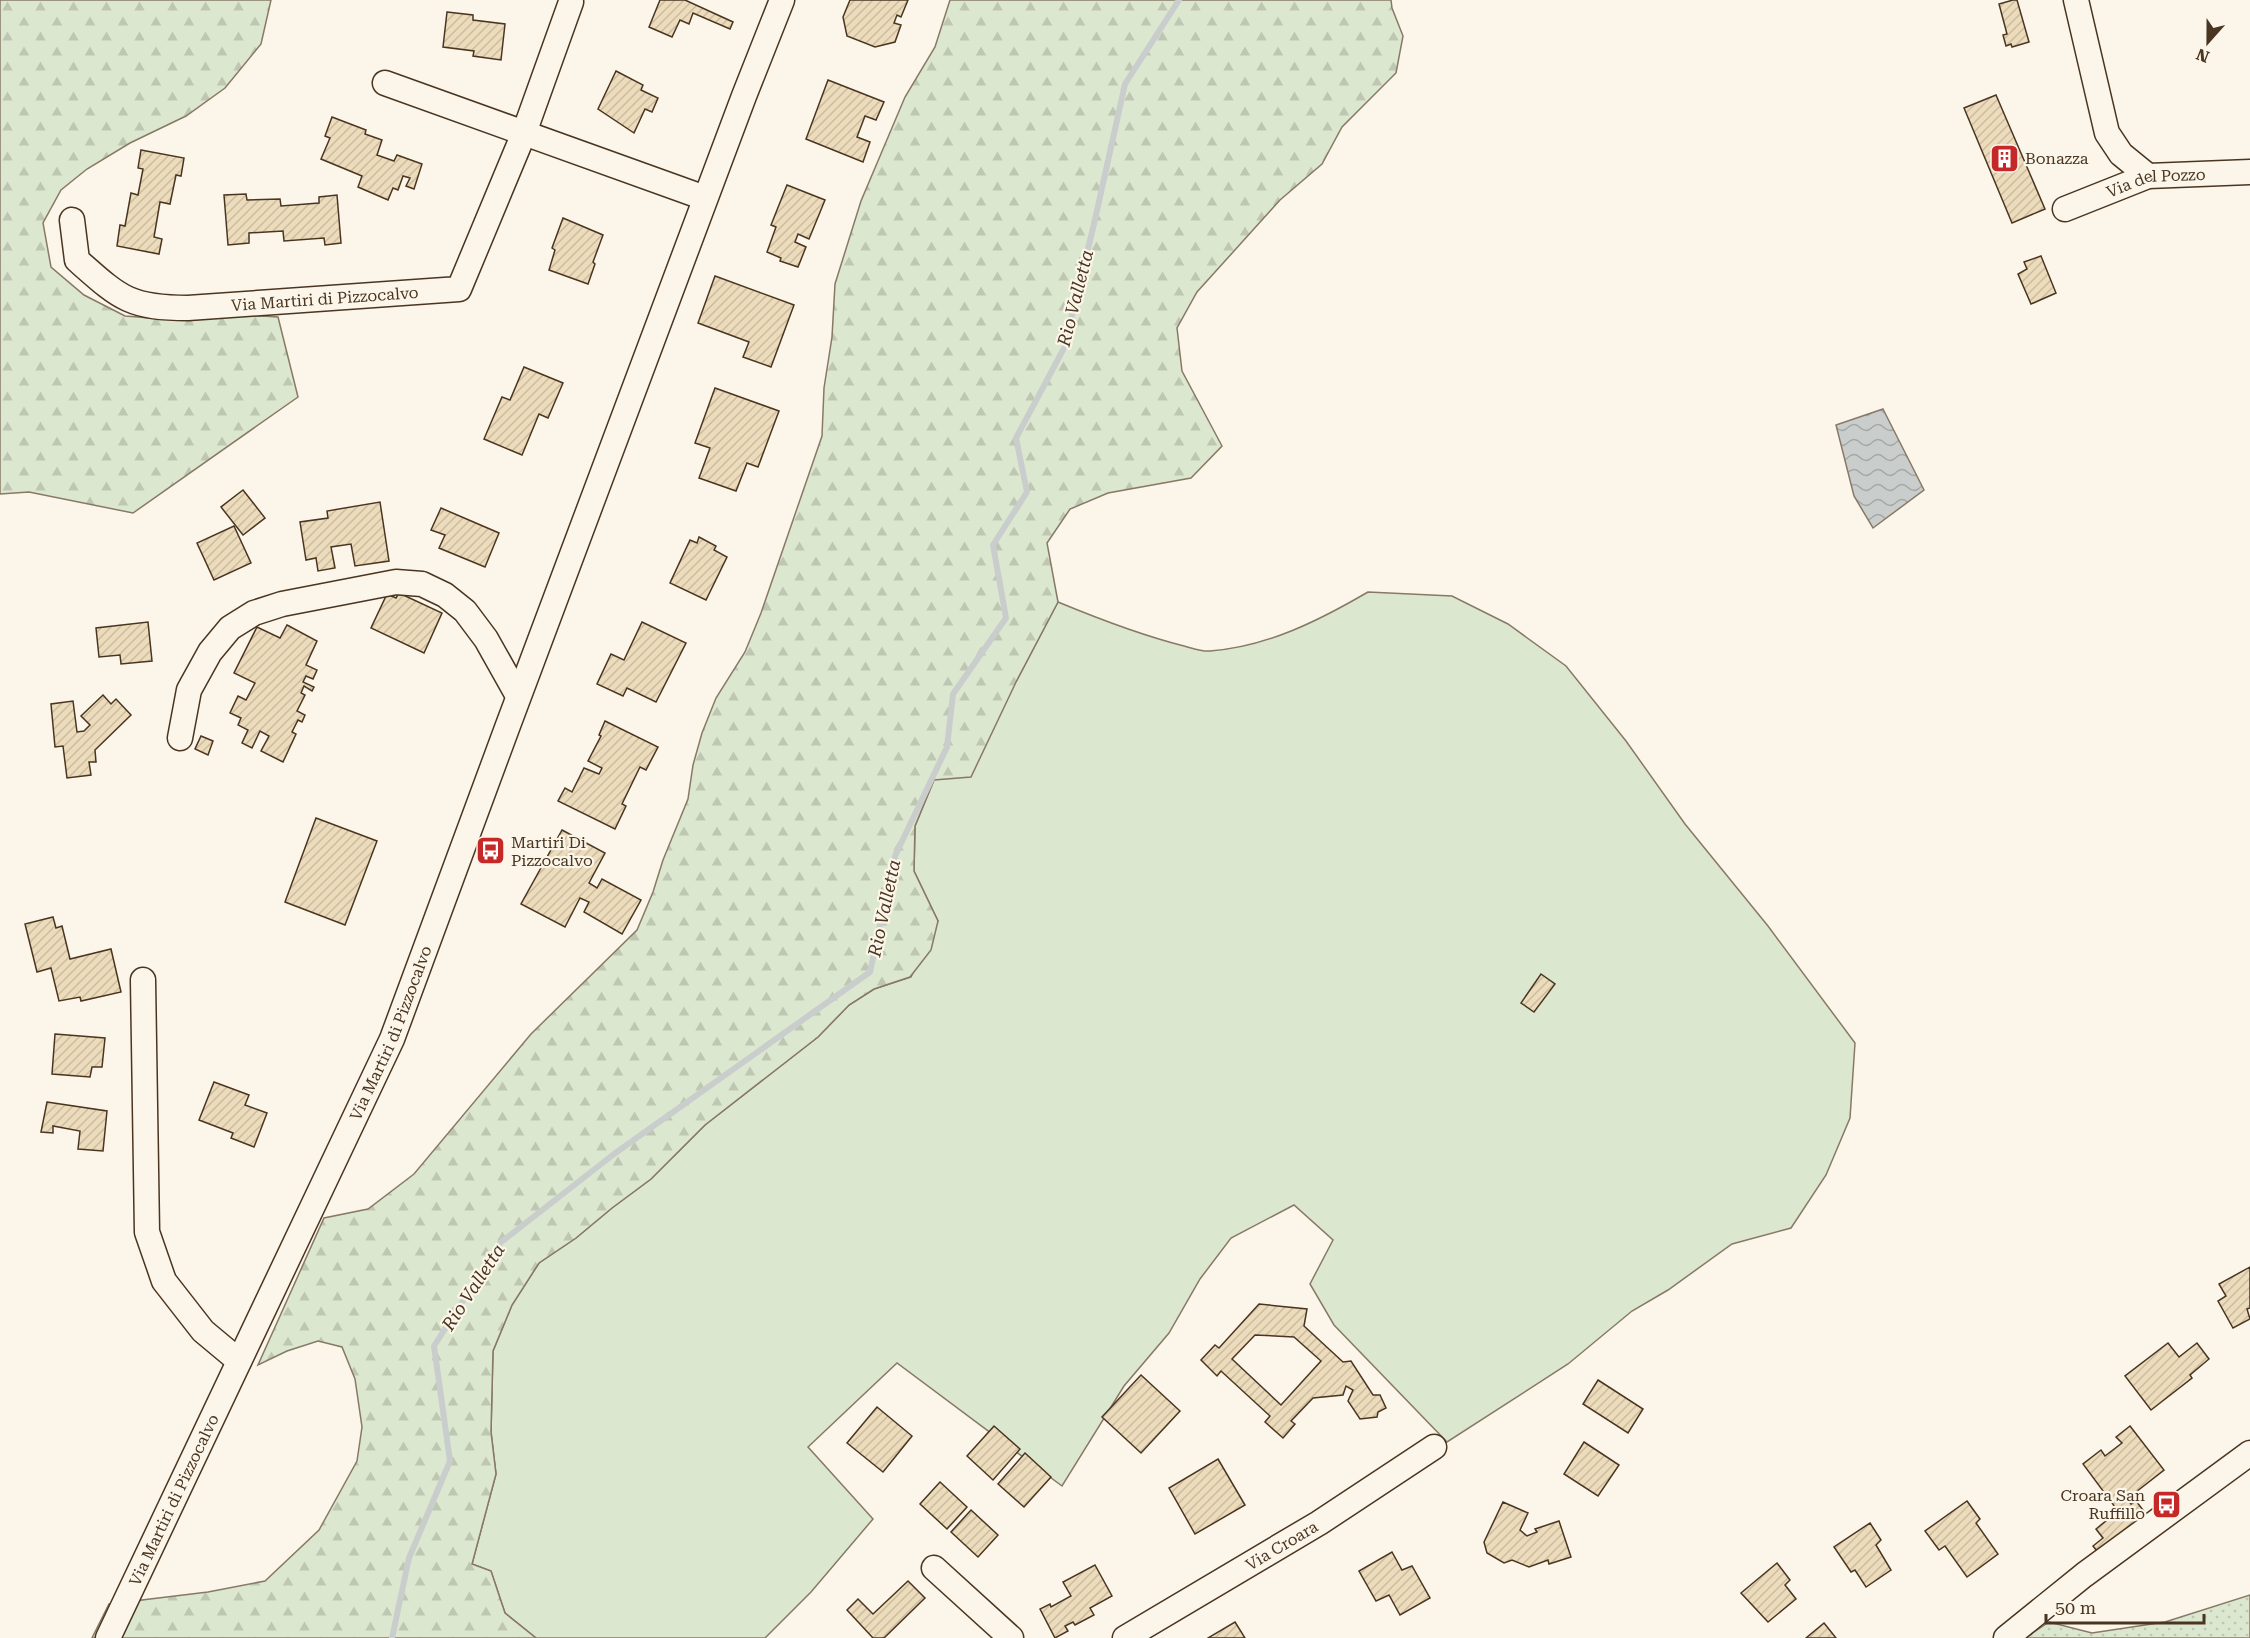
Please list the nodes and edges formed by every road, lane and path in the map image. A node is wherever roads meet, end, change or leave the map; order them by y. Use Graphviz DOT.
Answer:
graph roads {
  1 [pos="782,0"];
  2 [pos="2076,0"];
  3 [pos="570,2"];
  4 [pos="385,83"];
  5 [pos="524,133"];
  6 [pos="2250,172"];
  7 [pos="2148,176"];
  8 [pos="705,198"];
  9 [pos="2065,209"];
  10 [pos="72,220"];
  11 [pos="519,696"];
  12 [pos="180,738"];
  13 [pos="143,980"];
  14 [pos="239,1361"];
  15 [pos="1434,1447"];
  16 [pos="2250,1453"];
  17 [pos="934,1568"];
  18 [pos="108,1638"];
  19 [pos="1011,1638"];
  20 [pos="1125,1638"];
  21 [pos="2006,1638"];
  1 -- 8 [label="street, Via Martiri di Pizzocalvo"];
  2 -- 7 [label="street"];
  3 -- 5 [label="street, Via Martiri di Pizzocalvo"];
  4 -- 5 [label="street"];
  5 -- 8 [label="street"];
  5 -- 10 [label="street, Via Martiri di Pizzocalvo"];
  6 -- 7 [label="street, Via del Pozzo"];
  7 -- 9 [label="street, Via del Pozzo"];
  8 -- 11 [label="street, Via Martiri di Pizzocalvo"];
  11 -- 12 [label="street"];
  11 -- 14 [label="street, Via Martiri di Pizzocalvo"];
  13 -- 14 [label="street"];
  14 -- 18 [label="street, Via Martiri di Pizzocalvo"];
  15 -- 20 [label="street, Via Croara"];
  16 -- 21 [label="street"];
  17 -- 19 [label="street"];
}
